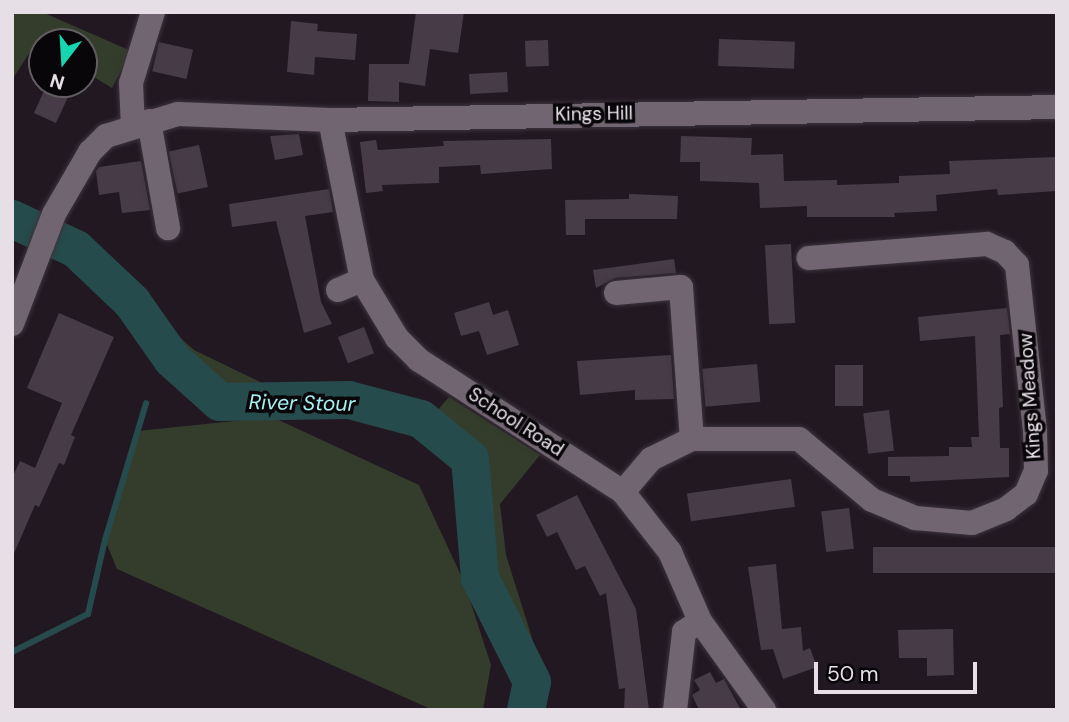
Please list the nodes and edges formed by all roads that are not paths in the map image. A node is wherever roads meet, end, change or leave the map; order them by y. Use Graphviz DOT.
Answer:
graph roads {
  1 [pos="153,12"];
  2 [pos="1057,107"];
  3 [pos="330,120"];
  4 [pos="141,124"];
  5 [pos="168,228"];
  6 [pos="809,258"];
  7 [pos="362,281"];
  8 [pos="338,289"];
  9 [pos="615,293"];
  10 [pos="12,324"];
  11 [pos="692,439"];
  12 [pos="623,492"];
  13 [pos="700,621"];
  14 [pos="675,710"];
  15 [pos="764,710"];
  1 -- 4 [label="street"];
  2 -- 3 [label="street, Kings Hill"];
  3 -- 4 [label="street, Kings Hill"];
  3 -- 7 [label="street, School Road"];
  4 -- 5 [label="street"];
  4 -- 10 [label="street, Kings Hill"];
  6 -- 11 [label="street, Kings Meadow"];
  7 -- 8 [label="street"];
  7 -- 12 [label="street, School Road"];
  9 -- 11 [label="street"];
  11 -- 12 [label="street, Kings Meadow"];
  12 -- 13 [label="street, School Road"];
  13 -- 14 [label="street"];
  13 -- 15 [label="street, School Road"];
}
